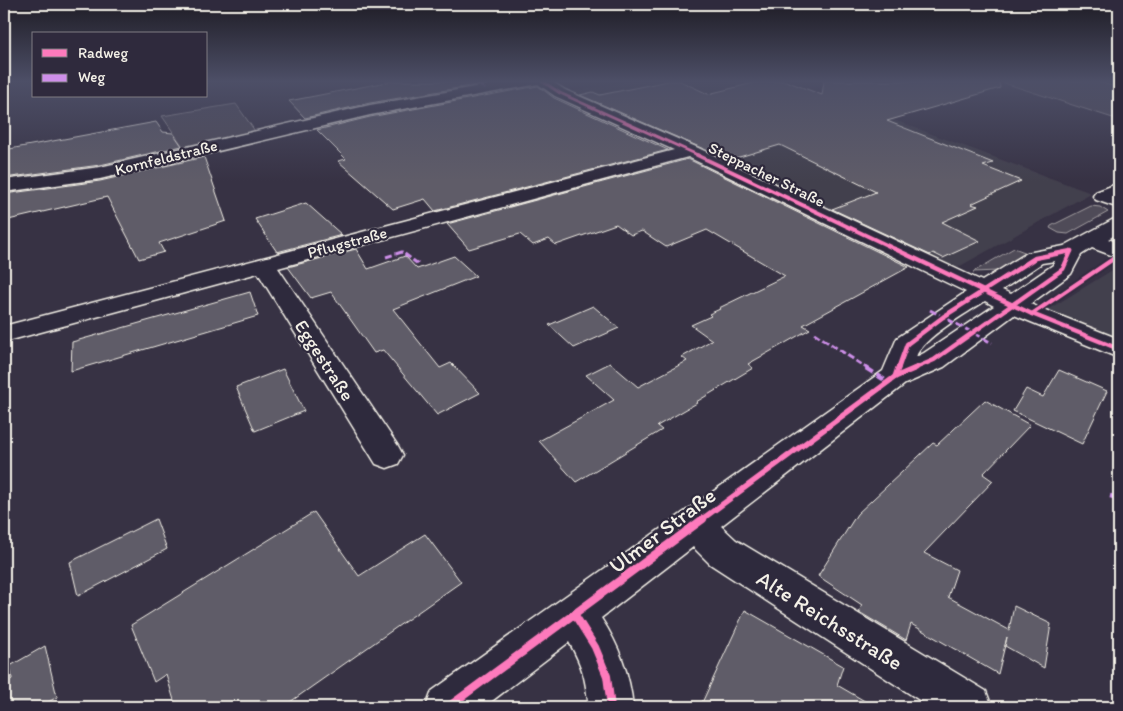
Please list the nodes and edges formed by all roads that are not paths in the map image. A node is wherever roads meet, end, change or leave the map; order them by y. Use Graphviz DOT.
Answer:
graph roads {
  1 [pos="352,114"];
  2 [pos="607,114"];
  3 [pos="690,151"];
  4 [pos="4,186"];
  5 [pos="1119,189"];
  6 [pos="1119,202"];
  7 [pos="1119,224"];
  8 [pos="1080,245"];
  9 [pos="1119,251"];
  10 [pos="264,264"];
  11 [pos="982,290"];
  12 [pos="1013,304"];
  13 [pos="4,334"];
  14 [pos="1119,349"];
  15 [pos="895,377"];
  16 [pos="387,455"];
  17 [pos="695,525"];
  18 [pos="575,615"];
  19 [pos="448,707"];
  20 [pos="611,707"];
  21 [pos="970,707"];
  1 -- 4 [label="street, Kornfeldstraße"];
  2 -- 3 [label="street, Steppacher Straße"];
  3 -- 10 [label="street, Pflugstraße"];
  3 -- 11 [label="street, Steppacher Straße"];
  5 -- 6 [label="street"];
  7 -- 8 [label="street"];
  8 -- 9 [label="street"];
  8 -- 11 [label="street"];
  8 -- 12 [label="street, Ulmer Straße"];
  10 -- 13 [label="street, Pflugstraße"];
  10 -- 16 [label="street, Eggestraße"];
  11 -- 12 [label="street, Steppacher Straße"];
  11 -- 15 [label="street"];
  12 -- 14 [label="street, Steppacher Straße"];
  12 -- 15 [label="street, Ulmer Straße"];
  15 -- 17 [label="street, Ulmer Straße"];
  17 -- 18 [label="street, Ulmer Straße"];
  17 -- 21 [label="street, Alte Reichsstraße"];
  18 -- 19 [label="street, Ulmer Straße"];
  18 -- 20 [label="street"];
}
